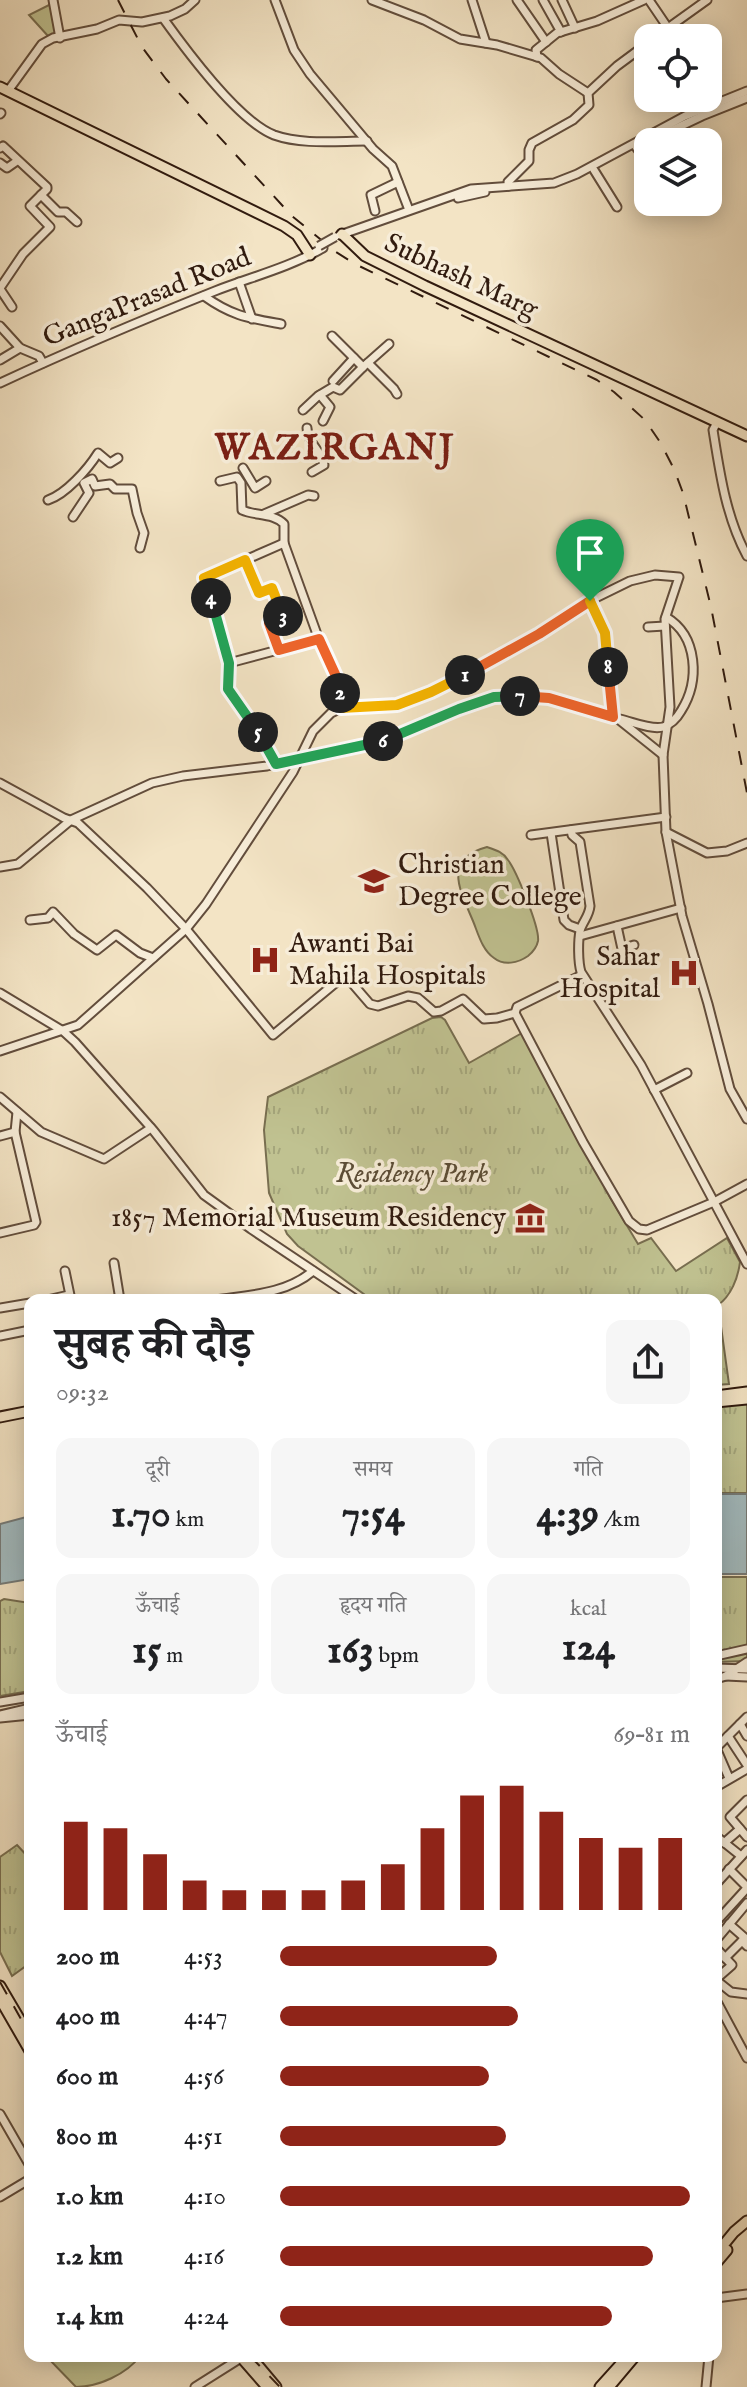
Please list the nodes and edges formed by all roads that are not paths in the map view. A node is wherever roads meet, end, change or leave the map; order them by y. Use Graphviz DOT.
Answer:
graph roads {
  1 [pos="53,0"];
  2 [pos="195,0"];
  3 [pos="275,0"];
  4 [pos="372,0"];
  5 [pos="472,0"];
  6 [pos="517,0"];
  7 [pos="543,0"];
  8 [pos="562,0"];
  9 [pos="646,0"];
  10 [pos="707,0"];
  11 [pos="163,18"];
  12 [pos="665,24"];
  13 [pos="674,24"];
  14 [pos="575,28"];
  15 [pos="561,32"];
  16 [pos="60,38"];
  17 [pos="546,42"];
  18 [pos="486,43"];
  19 [pos="634,53"];
  20 [pos="537,57"];
  21 [pos="4,89"];
  22 [pos="747,91"];
  23 [pos="588,93"];
  24 [pos="747,98"];
  25 [pos="676,128"];
  26 [pos="367,141"];
  27 [pos="0,148"];
  28 [pos="634,148"];
  29 [pos="17,161"];
  30 [pos="0,163"];
  31 [pos="594,170"];
  32 [pos="398,182"];
  33 [pos="509,186"];
  34 [pos="41,195"];
  35 [pos="617,207"];
  36 [pos="409,210"];
  37 [pos="375,211"];
  38 [pos="77,222"];
  39 [pos="340,237"];
  40 [pos="309,254"];
  41 [pos="239,282"];
  42 [pos="0,288"];
  43 [pos="204,296"];
  44 [pos="12,307"];
  45 [pos="252,319"];
  46 [pos="281,324"];
  47 [pos="0,326"];
  48 [pos="332,336"];
  49 [pos="389,344"];
  50 [pos="20,348"];
  51 [pos="354,358"];
  52 [pos="0,360"];
  53 [pos="43,363"];
  54 [pos="365,365"];
  55 [pos="333,381"];
  56 [pos="0,383"];
  57 [pos="397,394"];
  58 [pos="320,395"];
  59 [pos="303,410"];
  60 [pos="323,421"];
  61 [pos="717,422"];
  62 [pos="307,428"];
  63 [pos="747,436"];
  64 [pos="118,458"];
  65 [pos="243,468"];
  66 [pos="312,472"];
  67 [pos="82,480"];
  68 [pos="251,480"];
  69 [pos="220,481"];
  70 [pos="266,481"];
  71 [pos="241,483"];
  72 [pos="314,496"];
  73 [pos="48,500"];
  74 [pos="262,515"];
  75 [pos="73,517"];
  76 [pos="284,543"];
  77 [pos="140,548"];
  78 [pos="747,556"];
  79 [pos="245,560"];
  80 [pos="590,601"];
  81 [pos="666,621"];
  82 [pos="648,627"];
  83 [pos="319,639"];
  84 [pos="279,650"];
  85 [pos="229,663"];
  86 [pos="341,708"];
  87 [pos="615,718"];
  88 [pos="667,726"];
  89 [pos="663,755"];
  90 [pos="298,759"];
  91 [pos="276,764"];
  92 [pos="0,783"];
  93 [pos="666,817"];
  94 [pos="71,820"];
  95 [pos="571,830"];
  96 [pos="666,832"];
  97 [pos="551,833"];
  98 [pos="531,835"];
  99 [pos="747,843"];
  100 [pos="0,867"];
  101 [pos="681,908"];
  102 [pos="30,920"];
  103 [pos="617,926"];
  104 [pos="186,929"];
  105 [pos="580,932"];
  106 [pos="634,945"];
  107 [pos="153,958"];
  108 [pos="582,975"];
  109 [pos="0,993"];
  110 [pos="515,1013"];
  111 [pos="63,1031"];
  112 [pos="0,1051"];
  113 [pos="687,1073"];
  114 [pos="654,1090"];
  115 [pos="0,1097"];
  116 [pos="17,1112"];
  117 [pos="747,1119"];
  118 [pos="151,1128"];
  119 [pos="15,1132"];
  120 [pos="0,1136"];
  121 [pos="747,1184"];
  122 [pos="714,1202"];
  123 [pos="0,1233"];
  124 [pos="114,1263"];
  125 [pos="747,1264"];
  126 [pos="65,1271"];
  127 [pos="313,1271"];
  128 [pos="69,1294"];
  129 [pos="119,1294"];
  130 [pos="253,1294"];
  131 [pos="348,1294"];
  132 [pos="24,1304"];
  133 [pos="0,1308"];
  134 [pos="24,1331"];
  135 [pos="0,1336"];
  136 [pos="747,1392"];
  137 [pos="722,1395"];
  138 [pos="747,1399"];
  139 [pos="722,1401"];
  140 [pos="24,1408"];
  141 [pos="24,1409"];
  142 [pos="0,1411"];
  143 [pos="0,1417"];
  144 [pos="747,1649"];
  145 [pos="722,1655"];
  146 [pos="747,1662"];
  147 [pos="722,1668"];
  148 [pos="735,1669"];
  149 [pos="747,1669"];
  150 [pos="722,1676"];
  151 [pos="726,1676"];
  152 [pos="747,1677"];
  153 [pos="24,1698"];
  154 [pos="0,1702"];
  155 [pos="24,1710"];
  156 [pos="24,1715"];
  157 [pos="0,1717"];
  158 [pos="747,1717"];
  159 [pos="740,1724"];
  160 [pos="728,1736"];
  161 [pos="747,1736"];
  162 [pos="722,1742"];
  163 [pos="740,1772"];
  164 [pos="747,1779"];
  165 [pos="722,1783"];
  166 [pos="747,1800"];
  167 [pos="740,1829"];
  168 [pos="747,1837"];
  169 [pos="722,1838"];
  170 [pos="722,1842"];
  171 [pos="744,1853"];
  172 [pos="729,1869"];
  173 [pos="722,1877"];
  174 [pos="747,1888"];
  175 [pos="747,1903"];
  176 [pos="722,1915"];
  177 [pos="729,1924"];
  178 [pos="722,1933"];
  179 [pos="745,1943"];
  180 [pos="722,1955"];
  181 [pos="725,1958"];
  182 [pos="722,1974"];
  183 [pos="722,1985"];
  184 [pos="1,1993"];
  185 [pos="747,1994"];
  186 [pos="722,2011"];
  187 [pos="24,2028"];
  188 [pos="24,2039"];
  189 [pos="747,2058"];
  190 [pos="0,2114"];
  191 [pos="24,2156"];
  192 [pos="24,2183"];
  193 [pos="0,2197"];
  194 [pos="744,2225"];
  195 [pos="722,2247"];
  196 [pos="722,2256"];
  197 [pos="747,2294"];
  198 [pos="722,2297"];
  199 [pos="235,2362"];
  200 [pos="248,2362"];
  201 [pos="250,2362"];
  202 [pos="623,2362"];
  203 [pos="630,2362"];
  204 [pos="708,2362"];
  205 [pos="195,2387"];
  206 [pos="267,2387"];
  207 [pos="276,2387"];
  208 [pos="600,2387"];
  209 [pos="609,2387"];
  210 [pos="706,2387"];
  1 -- 16 [label="street"];
  2 -- 11 [label="street"];
  3 -- 26 [label="street"];
  4 -- 18 [label="street"];
  5 -- 18 [label="street"];
  6 -- 17 [label="street"];
  7 -- 15 [label="street"];
  8 -- 14 [label="street"];
  9 -- 12 [label="street"];
  9 -- 14 [label="street"];
  10 -- 13 [label="street"];
  11 -- 16 [label="street"];
  11 -- 26 [label="street"];
  14 -- 15 [label="street"];
  15 -- 17 [label="street"];
  16 -- 21 [label="street"];
  17 -- 20 [label="street"];
  18 -- 20 [label="street"];
  19 -- 23 [label="street"];
  20 -- 23 [label="street"];
  21 -- 40 [label="main road"];
  22 -- 33 [label="street"];
  23 -- 33 [label="street"];
  24 -- 25 [label="street"];
  26 -- 32 [label="street"];
  27 -- 29 [label="street"];
  28 -- 31 [label="street"];
  29 -- 30 [label="street"];
  29 -- 34 [label="street"];
  31 -- 35 [label="street"];
  31 -- 39 [label="street"];
  32 -- 36 [label="street"];
  32 -- 37 [label="street"];
  33 -- 36 [label="street"];
  34 -- 38 [label="street"];
  34 -- 42 [label="street"];
  36 -- 39 [label="street"];
  39 -- 40 [label="street, bridge"];
  39 -- 61 [label="main road, Subhash Marg"];
  40 -- 41 [label="street, GangaPrasad Road"];
  41 -- 43 [label="street, GangaPrasad Road"];
  41 -- 45 [label="street"];
  42 -- 44 [label="street"];
  43 -- 45 [label="street"];
  43 -- 53 [label="street, GangaPrasad Road"];
  45 -- 46 [label="street"];
  47 -- 50 [label="street"];
  48 -- 51 [label="street"];
  49 -- 54 [label="street"];
  50 -- 52 [label="street"];
  50 -- 53 [label="street"];
  51 -- 54 [label="street"];
  51 -- 55 [label="street"];
  53 -- 56 [label="street, GangaPrasad Road"];
  54 -- 57 [label="street"];
  54 -- 58 [label="street"];
  58 -- 59 [label="street"];
  58 -- 60 [label="street"];
  61 -- 63 [label="main road, Subhash Marg"];
  61 -- 78 [label="street"];
  62 -- 66 [label="street"];
  64 -- 67 [label="street"];
  65 -- 68 [label="street"];
  67 -- 73 [label="street"];
  67 -- 75 [label="street"];
  67 -- 77 [label="street"];
  68 -- 70 [label="street"];
  68 -- 71 [label="street"];
  69 -- 71 [label="street"];
  71 -- 74 [label="street"];
  72 -- 74 [label="street"];
  74 -- 76 [label="street"];
  76 -- 79 [label="street"];
  76 -- 83 [label="street"];
  79 -- 84 [label="street"];
  79 -- 85 [label="street"];
  80 -- 81 [label="street"];
  80 -- 86 [label="street"];
  80 -- 87 [label="street"];
  81 -- 82 [label="street"];
  81 -- 88 [label="street"];
  81 -- 88 [label="street"];
  83 -- 84 [label="street"];
  83 -- 86 [label="street"];
  84 -- 85 [label="street"];
  85 -- 91 [label="street"];
  86 -- 90 [label="street"];
  87 -- 88 [label="street"];
  87 -- 89 [label="street"];
  87 -- 90 [label="street"];
  88 -- 89 [label="street"];
  89 -- 93 [label="street"];
  90 -- 91 [label="street"];
  90 -- 104 [label="street"];
  91 -- 94 [label="street"];
  92 -- 94 [label="street"];
  93 -- 95 [label="street"];
  93 -- 96 [label="street"];
  94 -- 100 [label="street"];
  94 -- 104 [label="street"];
  95 -- 97 [label="street"];
  95 -- 105 [label="street"];
  96 -- 99 [label="street"];
  96 -- 101 [label="street"];
  97 -- 98 [label="street"];
  97 -- 105 [label="street"];
  101 -- 103 [label="street"];
  101 -- 117 [label="street"];
  102 -- 107 [label="street"];
  103 -- 105 [label="street"];
  103 -- 106 [label="street"];
  104 -- 107 [label="street"];
  104 -- 110 [label="street"];
  105 -- 108 [label="street"];
  107 -- 111 [label="street"];
  108 -- 110 [label="street"];
  108 -- 114 [label="street"];
  109 -- 111 [label="street"];
  110 -- 122 [label="street"];
  111 -- 112 [label="street"];
  111 -- 118 [label="street"];
  113 -- 114 [label="street"];
  114 -- 122 [label="street"];
  115 -- 116 [label="street"];
  116 -- 118 [label="street"];
  116 -- 119 [label="street"];
  118 -- 127 [label="street"];
  119 -- 120 [label="street"];
  119 -- 123 [label="street"];
  121 -- 122 [label="street"];
  122 -- 125 [label="street"];
  124 -- 129 [label="street"];
  126 -- 128 [label="street"];
  127 -- 130 [label="street"];
  127 -- 131 [label="street"];
  132 -- 133 [label="street"];
  134 -- 135 [label="street"];
  136 -- 137 [label="main road"];
  138 -- 139 [label="main road"];
  140 -- 142 [label="main road"];
  141 -- 143 [label="main road"];
  144 -- 145 [label="street"];
  146 -- 148 [label="street"];
  147 -- 148 [label="street"];
  148 -- 149 [label="street"];
  148 -- 151 [label="street"];
  150 -- 151 [label="street"];
  151 -- 152 [label="street"];
  153 -- 154 [label="street"];
  155 -- 157 [label="street"];
  156 -- 157 [label="street"];
  158 -- 159 [label="street"];
  159 -- 160 [label="street"];
  159 -- 161 [label="street"];
  160 -- 162 [label="street"];
  160 -- 163 [label="street"];
  163 -- 164 [label="street"];
  163 -- 165 [label="street"];
  166 -- 167 [label="street"];
  167 -- 168 [label="street"];
  167 -- 169 [label="street"];
  170 -- 171 [label="street"];
  171 -- 172 [label="street"];
  172 -- 173 [label="street"];
  172 -- 174 [label="street"];
  174 -- 176 [label="street"];
  175 -- 177 [label="street"];
  177 -- 178 [label="street"];
  177 -- 179 [label="street"];
  179 -- 181 [label="street"];
  180 -- 181 [label="street"];
  181 -- 182 [label="street"];
  183 -- 185 [label="street"];
  184 -- 187 [label="main road"];
  184 -- 188 [label="main road"];
  186 -- 189 [label="street"];
  190 -- 191 [label="street"];
  192 -- 193 [label="street"];
  194 -- 195 [label="main road"];
  194 -- 196 [label="main road"];
  197 -- 198 [label="street"];
  199 -- 205 [label="street"];
  200 -- 206 [label="main road"];
  201 -- 207 [label="main road"];
  202 -- 208 [label="main road"];
  203 -- 209 [label="main road"];
  204 -- 210 [label="street"];
}
